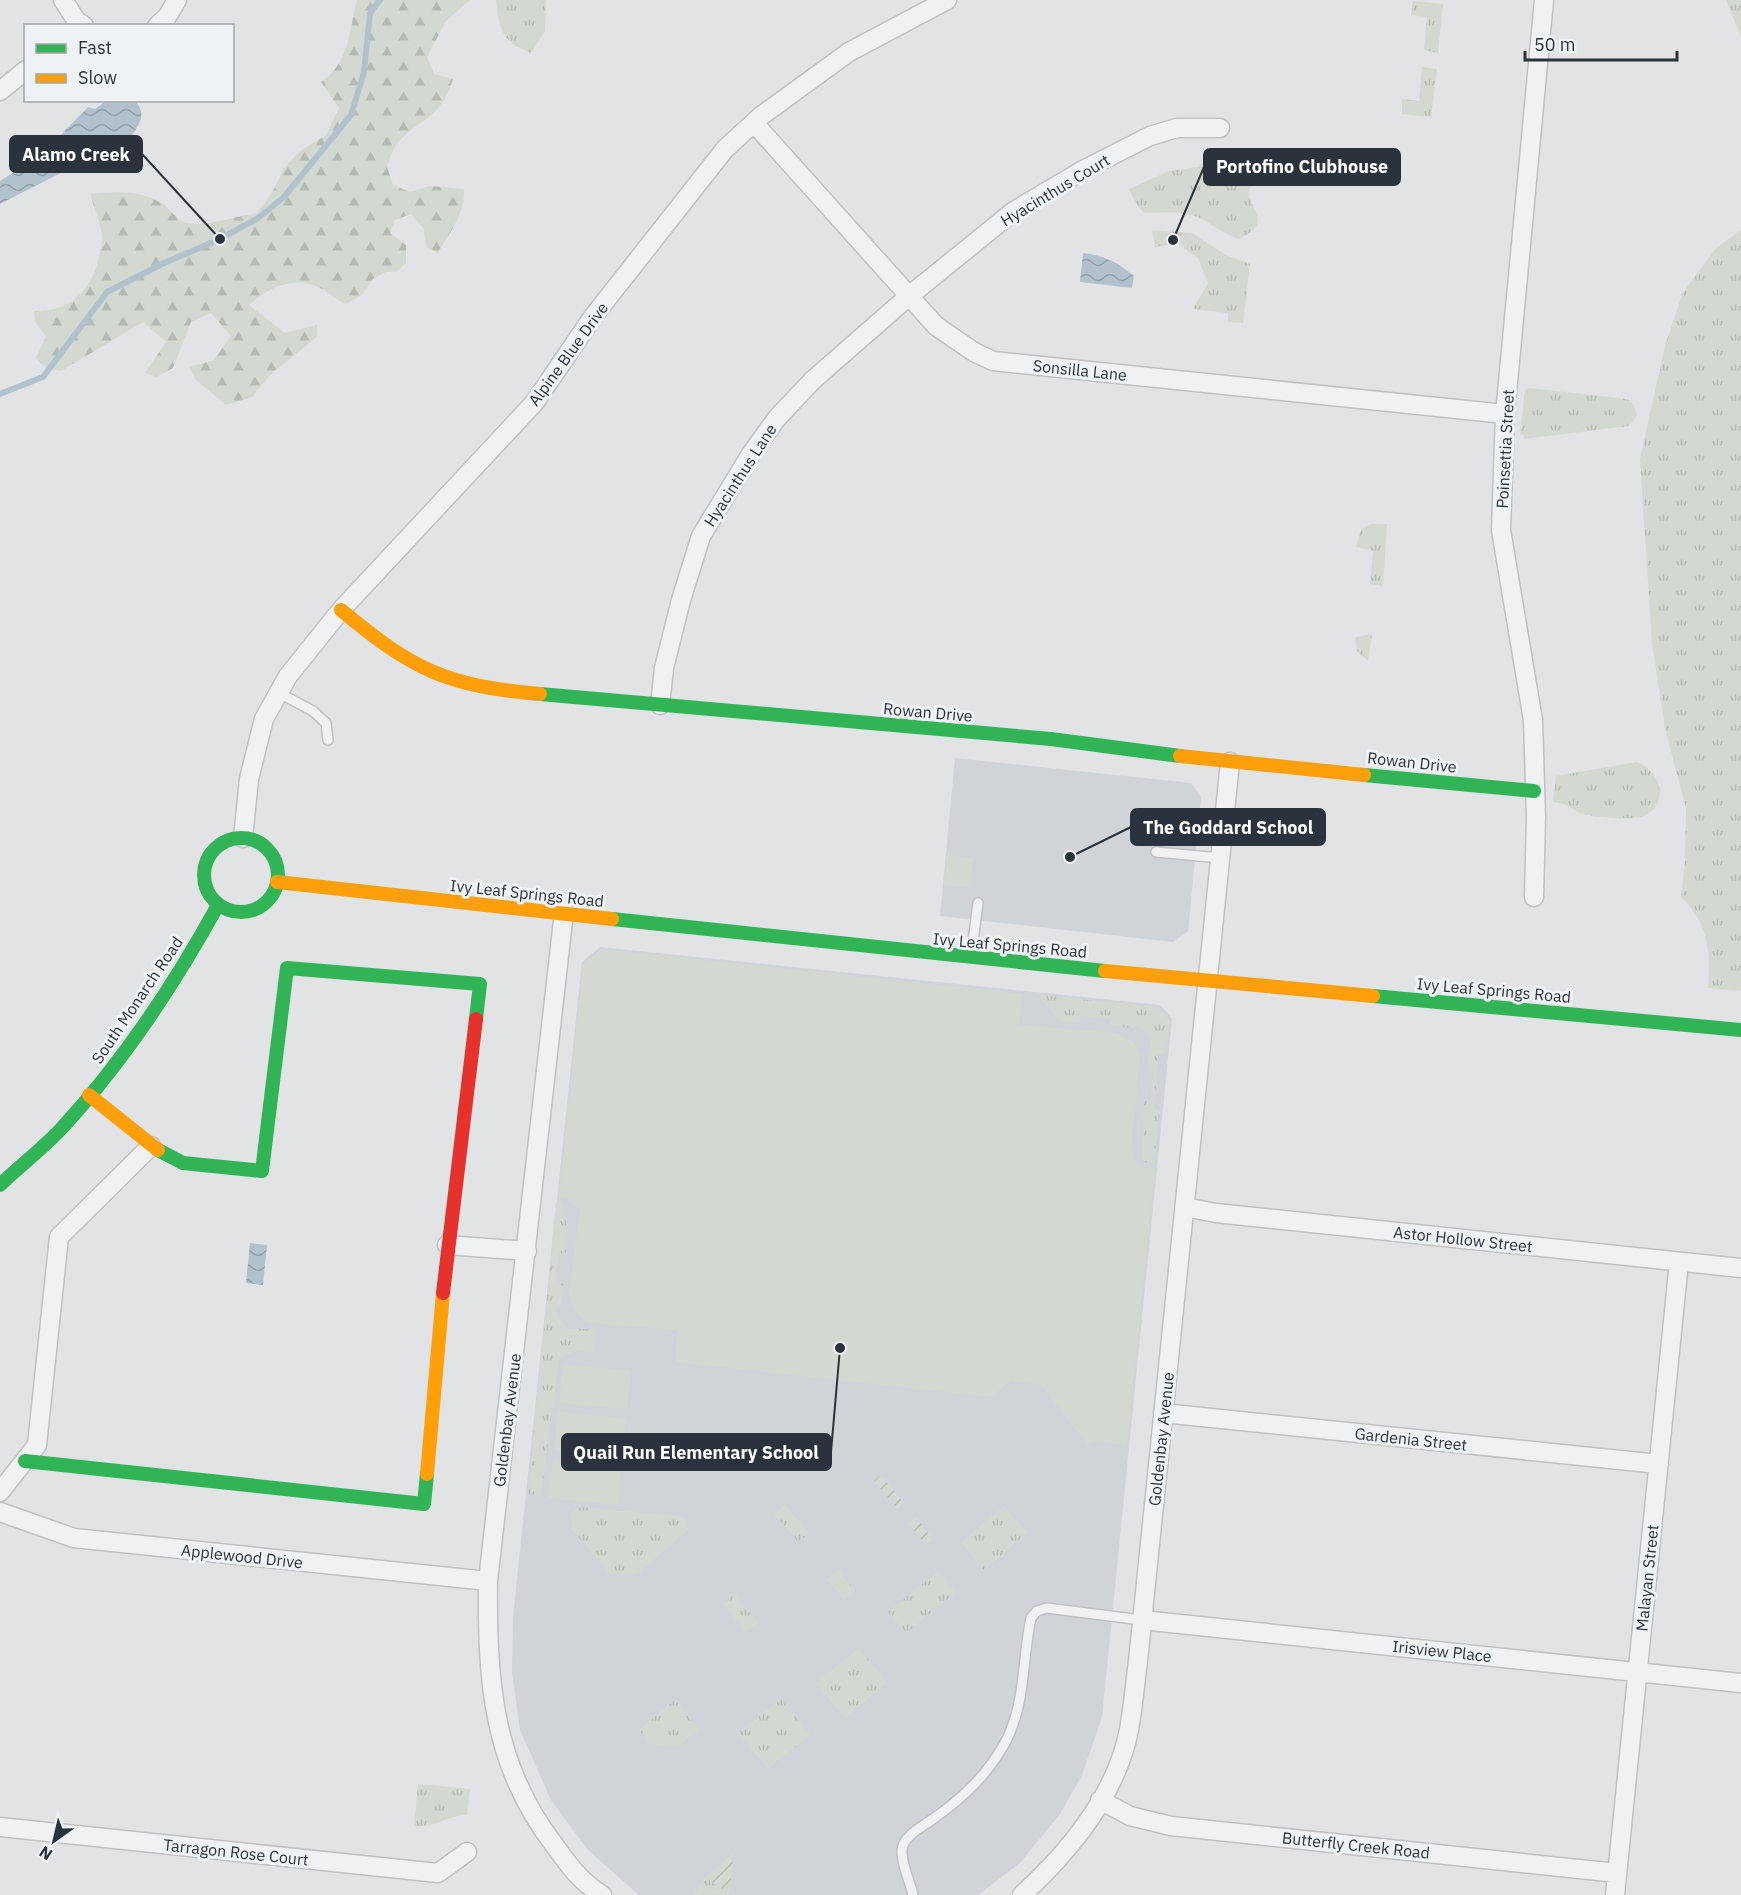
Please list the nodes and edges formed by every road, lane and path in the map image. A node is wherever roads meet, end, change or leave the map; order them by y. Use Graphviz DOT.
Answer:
graph roads {
  1 [pos="63,0"];
  2 [pos="177,0"];
  3 [pos="947,0"];
  4 [pos="1544,0"];
  5 [pos="76,24"];
  6 [pos="159,24"];
  7 [pos="24,72"];
  8 [pos="0,90"];
  9 [pos="754,123"];
  10 [pos="1220,128"];
  11 [pos="909,296"];
  12 [pos="1505,414"];
  13 [pos="341,610"];
  14 [pos="277,692"];
  15 [pos="660,705"];
  16 [pos="328,740"];
  17 [pos="1230,762"];
  18 [pos="1534,791"];
  19 [pos="243,838"];
  20 [pos="1156,852"];
  21 [pos="1220,858"];
  22 [pos="277,882"];
  23 [pos="1534,897"];
  24 [pos="978,903"];
  25 [pos="218,904"];
  26 [pos="564,912"];
  27 [pos="971,960"];
  28 [pos="1208,979"];
  29 [pos="1741,1030"];
  30 [pos="89,1095"];
  31 [pos="151,1146"];
  32 [pos="0,1185"];
  33 [pos="1185,1207"];
  34 [pos="447,1245"];
  35 [pos="527,1251"];
  36 [pos="1679,1262"];
  37 [pos="1741,1268"];
  38 [pos="1163,1413"];
  39 [pos="25,1461"];
  40 [pos="1659,1464"];
  41 [pos="0,1492"];
  42 [pos="0,1512"];
  43 [pos="488,1581"];
  44 [pos="1142,1620"];
  45 [pos="1638,1672"];
  46 [pos="1741,1683"];
  47 [pos="1100,1800"];
  48 [pos="0,1827"];
  49 [pos="466,1852"];
  50 [pos="1617,1873"];
  51 [pos="577,1889"];
  52 [pos="602,1895"];
  53 [pos="913,1895"];
  54 [pos="1022,1895"];
  55 [pos="1615,1895"];
  1 -- 5 [label="street"];
  2 -- 6 [label="street"];
  3 -- 9 [label="street, Alpine Blue Drive"];
  4 -- 12 [label="street, Poinsettia Street"];
  7 -- 8 [label="street"];
  9 -- 11 [label="street, Sonsilla Lane"];
  9 -- 13 [label="street, Alpine Blue Drive"];
  10 -- 11 [label="street, Hyacinthus Court"];
  11 -- 12 [label="street, Sonsilla Lane"];
  11 -- 15 [label="street, Hyacinthus Lane"];
  12 -- 18 [label="street, Poinsettia Street"];
  13 -- 14 [label="street, Alpine Blue Drive"];
  13 -- 15 [label="street, Rowan Drive"];
  14 -- 16 [label="lane"];
  14 -- 19 [label="street, Alpine Blue Drive"];
  15 -- 17 [label="street, Rowan Drive"];
  17 -- 18 [label="street, Rowan Drive"];
  17 -- 21 [label="street, Goldenbay Avenue"];
  18 -- 23 [label="street, Poinsettia Street"];
  19 -- 22 [label="street"];
  19 -- 25 [label="street"];
  20 -- 21 [label="lane"];
  21 -- 28 [label="street, Goldenbay Avenue"];
  22 -- 25 [label="street"];
  22 -- 26 [label="street, Ivy Leaf Springs Road"];
  24 -- 27 [label="lane"];
  25 -- 30 [label="street, South Monarch Road"];
  26 -- 27 [label="street, Ivy Leaf Springs Road"];
  26 -- 35 [label="street, Goldenbay Avenue"];
  27 -- 28 [label="street, Ivy Leaf Springs Road"];
  28 -- 29 [label="street, Ivy Leaf Springs Road"];
  28 -- 33 [label="street, Goldenbay Avenue"];
  30 -- 31 [label="street"];
  30 -- 32 [label="street, South Monarch Road"];
  31 -- 34 [label="street"];
  31 -- 39 [label="street"];
  33 -- 36 [label="street, Astor Hollow Street"];
  33 -- 38 [label="street, Goldenbay Avenue"];
  34 -- 35 [label="street"];
  34 -- 39 [label="street"];
  35 -- 43 [label="street, Goldenbay Avenue"];
  36 -- 37 [label="street, Astor Hollow Street"];
  36 -- 40 [label="street, Malayan Street"];
  38 -- 40 [label="street, Gardenia Street"];
  38 -- 44 [label="street, Goldenbay Avenue"];
  39 -- 41 [label="street"];
  40 -- 45 [label="street, Malayan Street"];
  42 -- 43 [label="street, Applewood Drive"];
  43 -- 51 [label="street, Goldenbay Avenue"];
  44 -- 45 [label="street, Irisview Place"];
  44 -- 47 [label="street, Goldenbay Avenue"];
  44 -- 53 [label="lane"];
  45 -- 46 [label="street, Irisview Place"];
  45 -- 50 [label="street, Malayan Street"];
  47 -- 50 [label="street, Butterfly Creek Road"];
  47 -- 54 [label="street, Goldenbay Avenue"];
  48 -- 49 [label="street, Tarragon Rose Court"];
  50 -- 55 [label="street, Malayan Street"];
  51 -- 52 [label="street, Goldenbay Avenue"];
}
